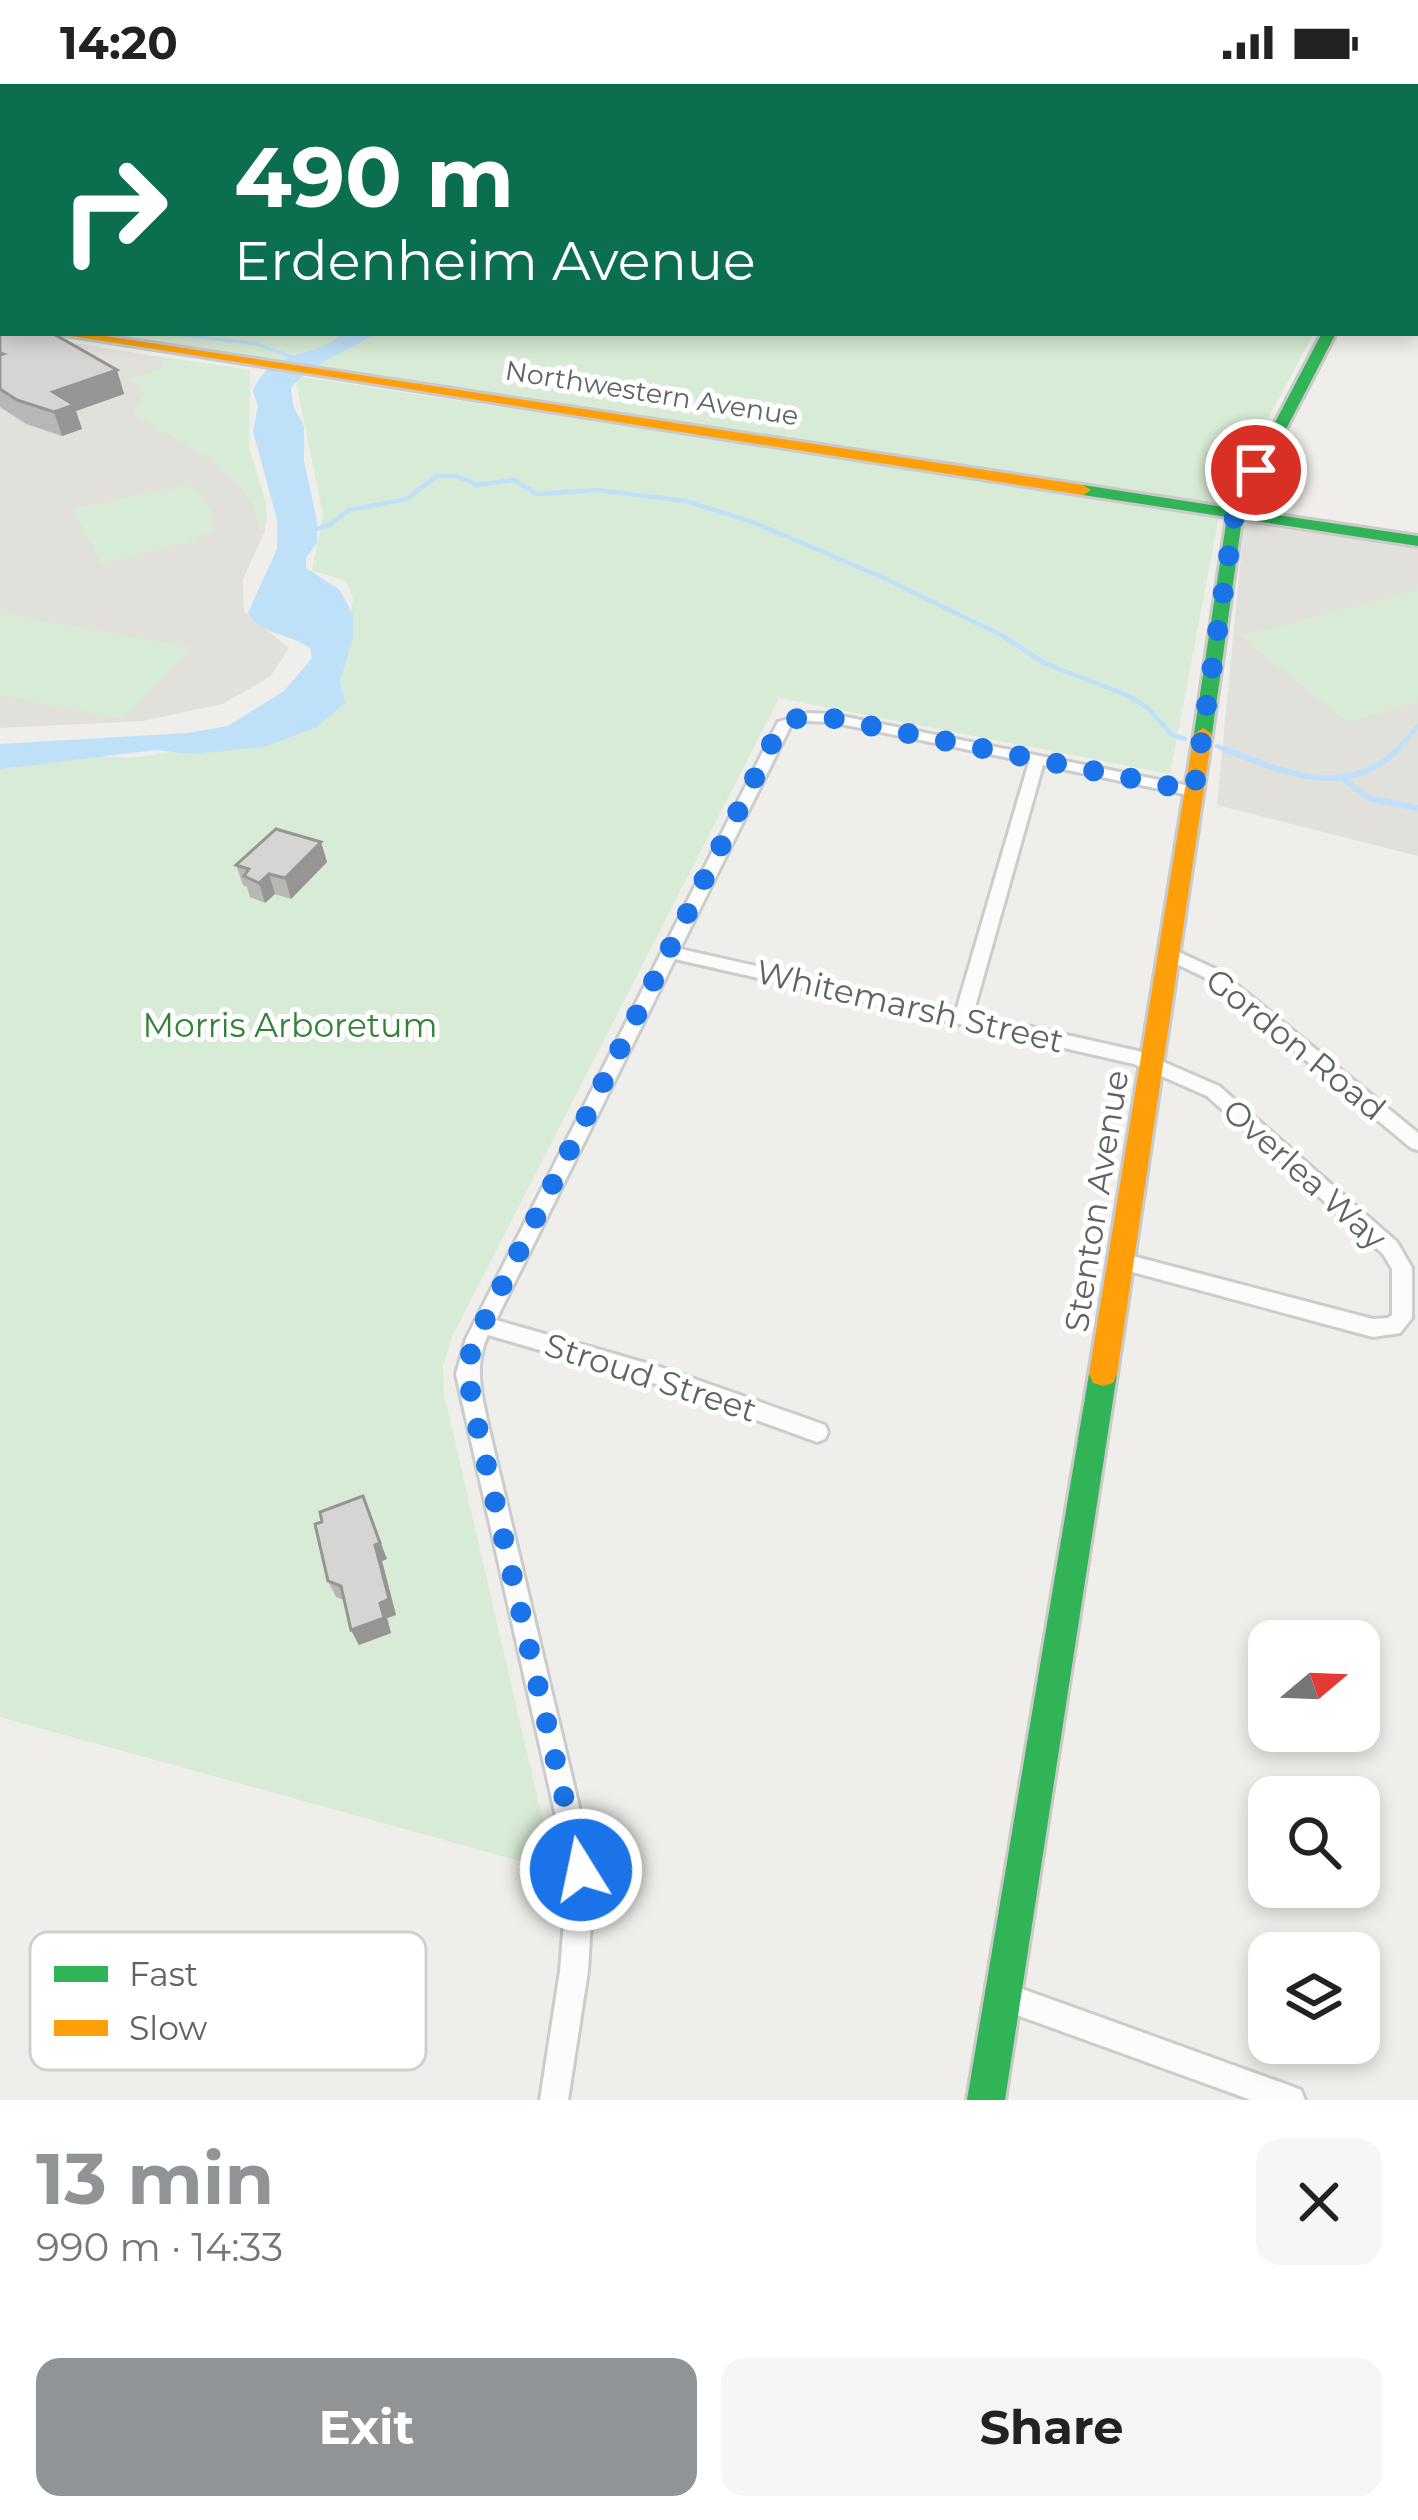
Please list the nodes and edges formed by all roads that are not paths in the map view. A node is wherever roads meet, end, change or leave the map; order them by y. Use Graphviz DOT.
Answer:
graph roads {
  1 [pos="79,336"];
  2 [pos="1327,336"];
  3 [pos="1235,513"];
  4 [pos="1418,541"];
  5 [pos="1037,759"];
  6 [pos="1194,791"];
  7 [pos="668,952"];
  8 [pos="1170,954"];
  9 [pos="963,1018"];
  10 [pos="1151,1062"];
  11 [pos="1418,1143"];
  12 [pos="1120,1261"];
  13 [pos="484,1324"];
  14 [pos="817,1432"];
  15 [pos="1003,1996"];
  16 [pos="554,2100"];
  17 [pos="986,2100"];
  18 [pos="1291,2100"];
  1 -- 3 [label="street, Northwestern Avenue"];
  2 -- 3 [label="street, Stenton Avenue"];
  3 -- 4 [label="street, Northwestern Avenue"];
  3 -- 6 [label="street, Stenton Avenue"];
  5 -- 6 [label="street"];
  5 -- 7 [label="street"];
  5 -- 9 [label="street"];
  6 -- 8 [label="street, Stenton Avenue"];
  7 -- 9 [label="street, Whitemarsh Street"];
  7 -- 13 [label="street"];
  8 -- 10 [label="street, Stenton Avenue"];
  8 -- 11 [label="street, Gordon Road"];
  9 -- 10 [label="street, Whitemarsh Street"];
  10 -- 12 [label="street, Stenton Avenue"];
  10 -- 12 [label="street, Overlea Way"];
  12 -- 15 [label="street, Stenton Avenue"];
  13 -- 14 [label="street, Stroud Street"];
  13 -- 16 [label="street"];
  15 -- 17 [label="street, Stenton Avenue"];
  15 -- 18 [label="street"];
}
